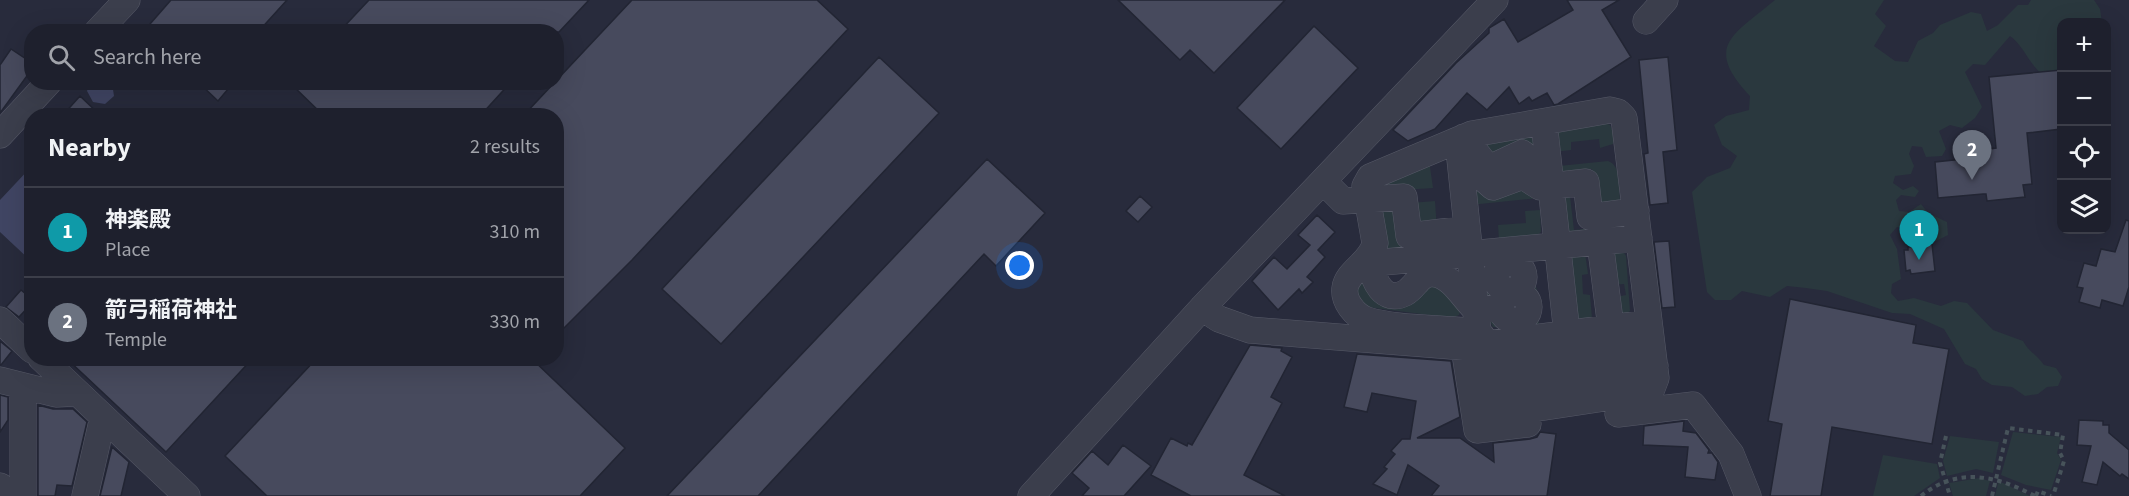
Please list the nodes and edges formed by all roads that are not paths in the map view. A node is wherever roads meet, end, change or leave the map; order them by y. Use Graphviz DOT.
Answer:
graph roads {
  1 [pos="127,0"];
  2 [pos="1495,0"];
  3 [pos="1665,0"];
  4 [pos="1646,21"];
  5 [pos="104,24"];
  6 [pos="42,90"];
  7 [pos="25,108"];
  8 [pos="24,109"];
  9 [pos="1544,122"];
  10 [pos="0,134"];
  11 [pos="1461,139"];
  12 [pos="1323,181"];
  13 [pos="1551,186"];
  14 [pos="1366,201"];
  15 [pos="1636,211"];
  16 [pos="1639,238"];
  17 [pos="1469,242"];
  18 [pos="1600,242"];
  19 [pos="1556,246"];
  20 [pos="1367,263"];
  21 [pos="1560,272"];
  22 [pos="1202,308"];
  23 [pos="0,320"];
  24 [pos="1611,328"];
  25 [pos="1567,334"];
  26 [pos="24,342"];
  27 [pos="1652,345"];
  28 [pos="1484,349"];
  29 [pos="49,366"];
  30 [pos="12,383"];
  31 [pos="77,393"];
  32 [pos="103,417"];
  33 [pos="0,486"];
  34 [pos="16,496"];
  35 [pos="23,496"];
  36 [pos="85,496"];
  37 [pos="187,496"];
  38 [pos="1031,496"];
  39 [pos="1749,496"];
  1 -- 5 [label="street"];
  2 -- 12 [label="street"];
  3 -- 4 [label="street"];
  6 -- 7 [label="street"];
  8 -- 10 [label="street"];
  9 -- 11 [label="street"];
  9 -- 13 [label="street"];
  9 -- 15 [label="street"];
  11 -- 13 [label="street"];
  11 -- 14 [label="street"];
  11 -- 17 [label="street"];
  12 -- 14 [label="street"];
  12 -- 22 [label="street"];
  13 -- 15 [label="street"];
  13 -- 19 [label="street"];
  14 -- 17 [label="street"];
  14 -- 20 [label="street"];
  15 -- 16 [label="street"];
  16 -- 18 [label="street"];
  16 -- 27 [label="street"];
  17 -- 19 [label="street"];
  17 -- 20 [label="street"];
  17 -- 28 [label="street"];
  18 -- 19 [label="street"];
  18 -- 24 [label="street"];
  19 -- 21 [label="street"];
  20 -- 28 [label="street"];
  20 -- 28 [label="street"];
  21 -- 25 [label="street"];
  21 -- 28 [label="street"];
  22 -- 38 [label="street"];
  22 -- 39 [label="street"];
  23 -- 26 [label="street"];
  24 -- 25 [label="street"];
  24 -- 27 [label="street"];
  25 -- 28 [label="street"];
  27 -- 28 [label="street"];
  29 -- 31 [label="street"];
  30 -- 31 [label="street"];
  30 -- 35 [label="street"];
  31 -- 32 [label="street"];
  32 -- 36 [label="street"];
  32 -- 37 [label="street"];
  33 -- 34 [label="street"];
}
